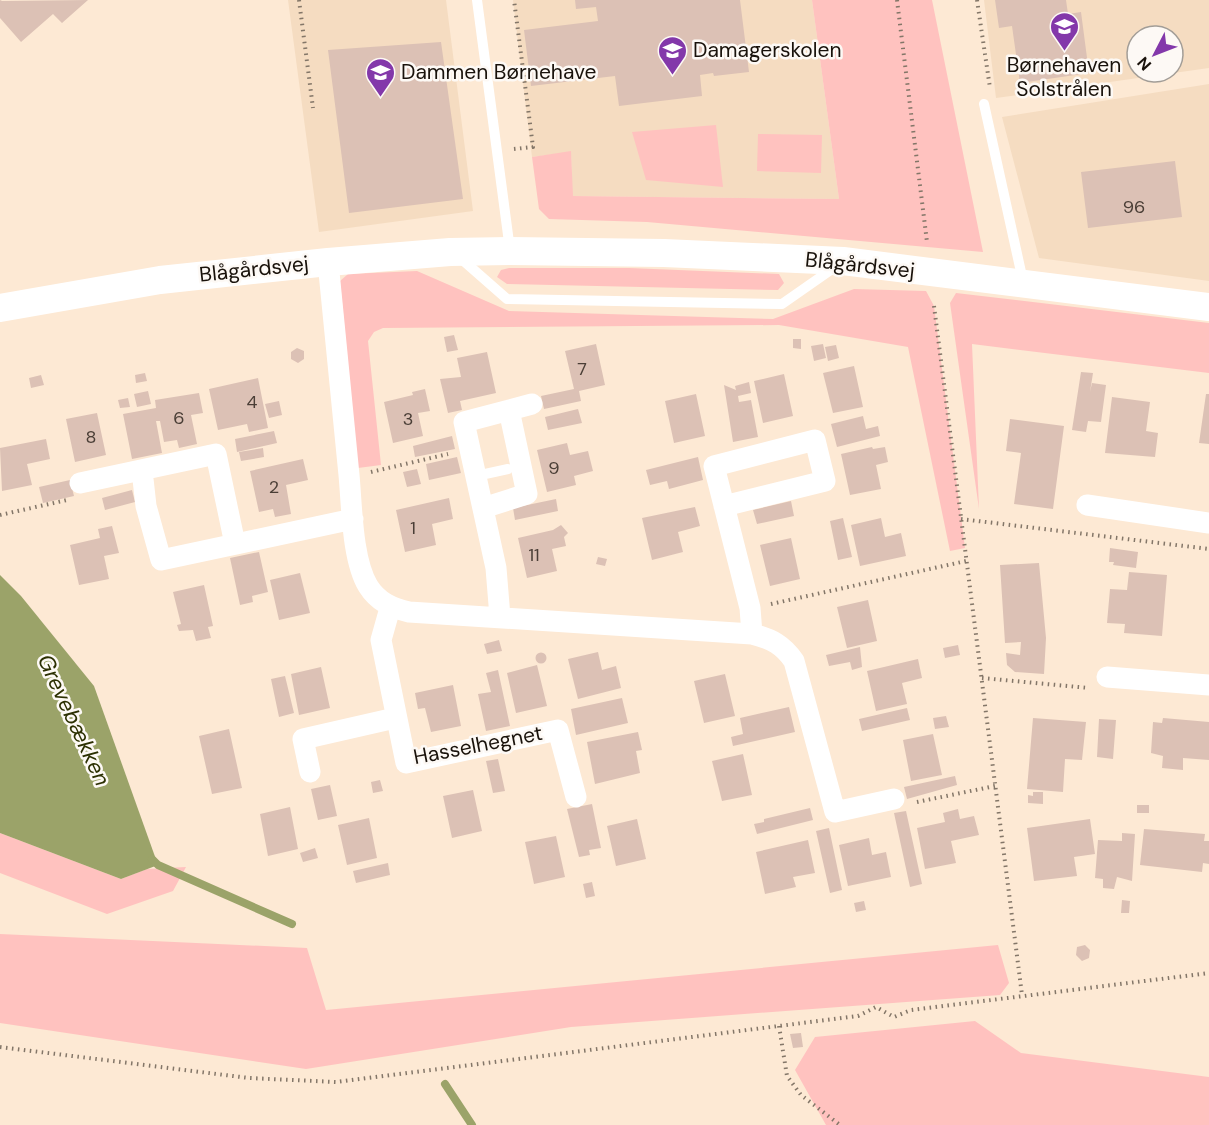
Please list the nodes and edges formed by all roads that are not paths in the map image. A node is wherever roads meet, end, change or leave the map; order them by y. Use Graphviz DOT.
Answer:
graph roads {
  1 [pos="477,0"];
  2 [pos="984,104"];
  3 [pos="510,251"];
  4 [pos="454,252"];
  5 [pos="843,261"];
  6 [pos="327,262"];
  7 [pos="1024,284"];
  8 [pos="1209,307"];
  9 [pos="0,308"];
  10 [pos="532,404"];
  11 [pos="509,410"];
  12 [pos="508,469"];
  13 [pos="142,470"];
  14 [pos="476,476"];
  15 [pos="80,483"];
  16 [pos="1087,505"];
  17 [pos="724,506"];
  18 [pos="483,508"];
  19 [pos="353,519"];
  20 [pos="1209,523"];
  21 [pos="235,544"];
  22 [pos="390,608"];
  23 [pos="500,617"];
  24 [pos="752,634"];
  25 [pos="1107,677"];
  26 [pos="1209,685"];
  27 [pos="395,718"];
  28 [pos="310,772"];
  29 [pos="576,797"];
  30 [pos="894,799"];
  1 -- 3 [label="lane"];
  2 -- 7 [label="lane"];
  3 -- 4 [label="street, Blågårdsvej"];
  3 -- 5 [label="street, Blågårdsvej"];
  4 -- 5 [label="lane"];
  4 -- 6 [label="street, Blågårdsvej"];
  5 -- 7 [label="street, Blågårdsvej"];
  6 -- 9 [label="street, Blågårdsvej"];
  6 -- 19 [label="street"];
  7 -- 8 [label="street, Blågårdsvej"];
  10 -- 11 [label="street"];
  11 -- 14 [label="street"];
  11 -- 18 [label="street"];
  12 -- 14 [label="lane"];
  13 -- 15 [label="street"];
  13 -- 21 [label="street"];
  13 -- 21 [label="street"];
  14 -- 18 [label="street"];
  16 -- 20 [label="street"];
  17 -- 17 [label="street"];
  17 -- 24 [label="street"];
  18 -- 23 [label="street"];
  19 -- 21 [label="street"];
  19 -- 22 [label="street"];
  22 -- 23 [label="street"];
  22 -- 27 [label="street, Hasselhegnet"];
  23 -- 24 [label="street"];
  24 -- 30 [label="street"];
  25 -- 26 [label="street"];
  27 -- 28 [label="street, Hasselhegnet"];
  27 -- 29 [label="street, Hasselhegnet"];
}
